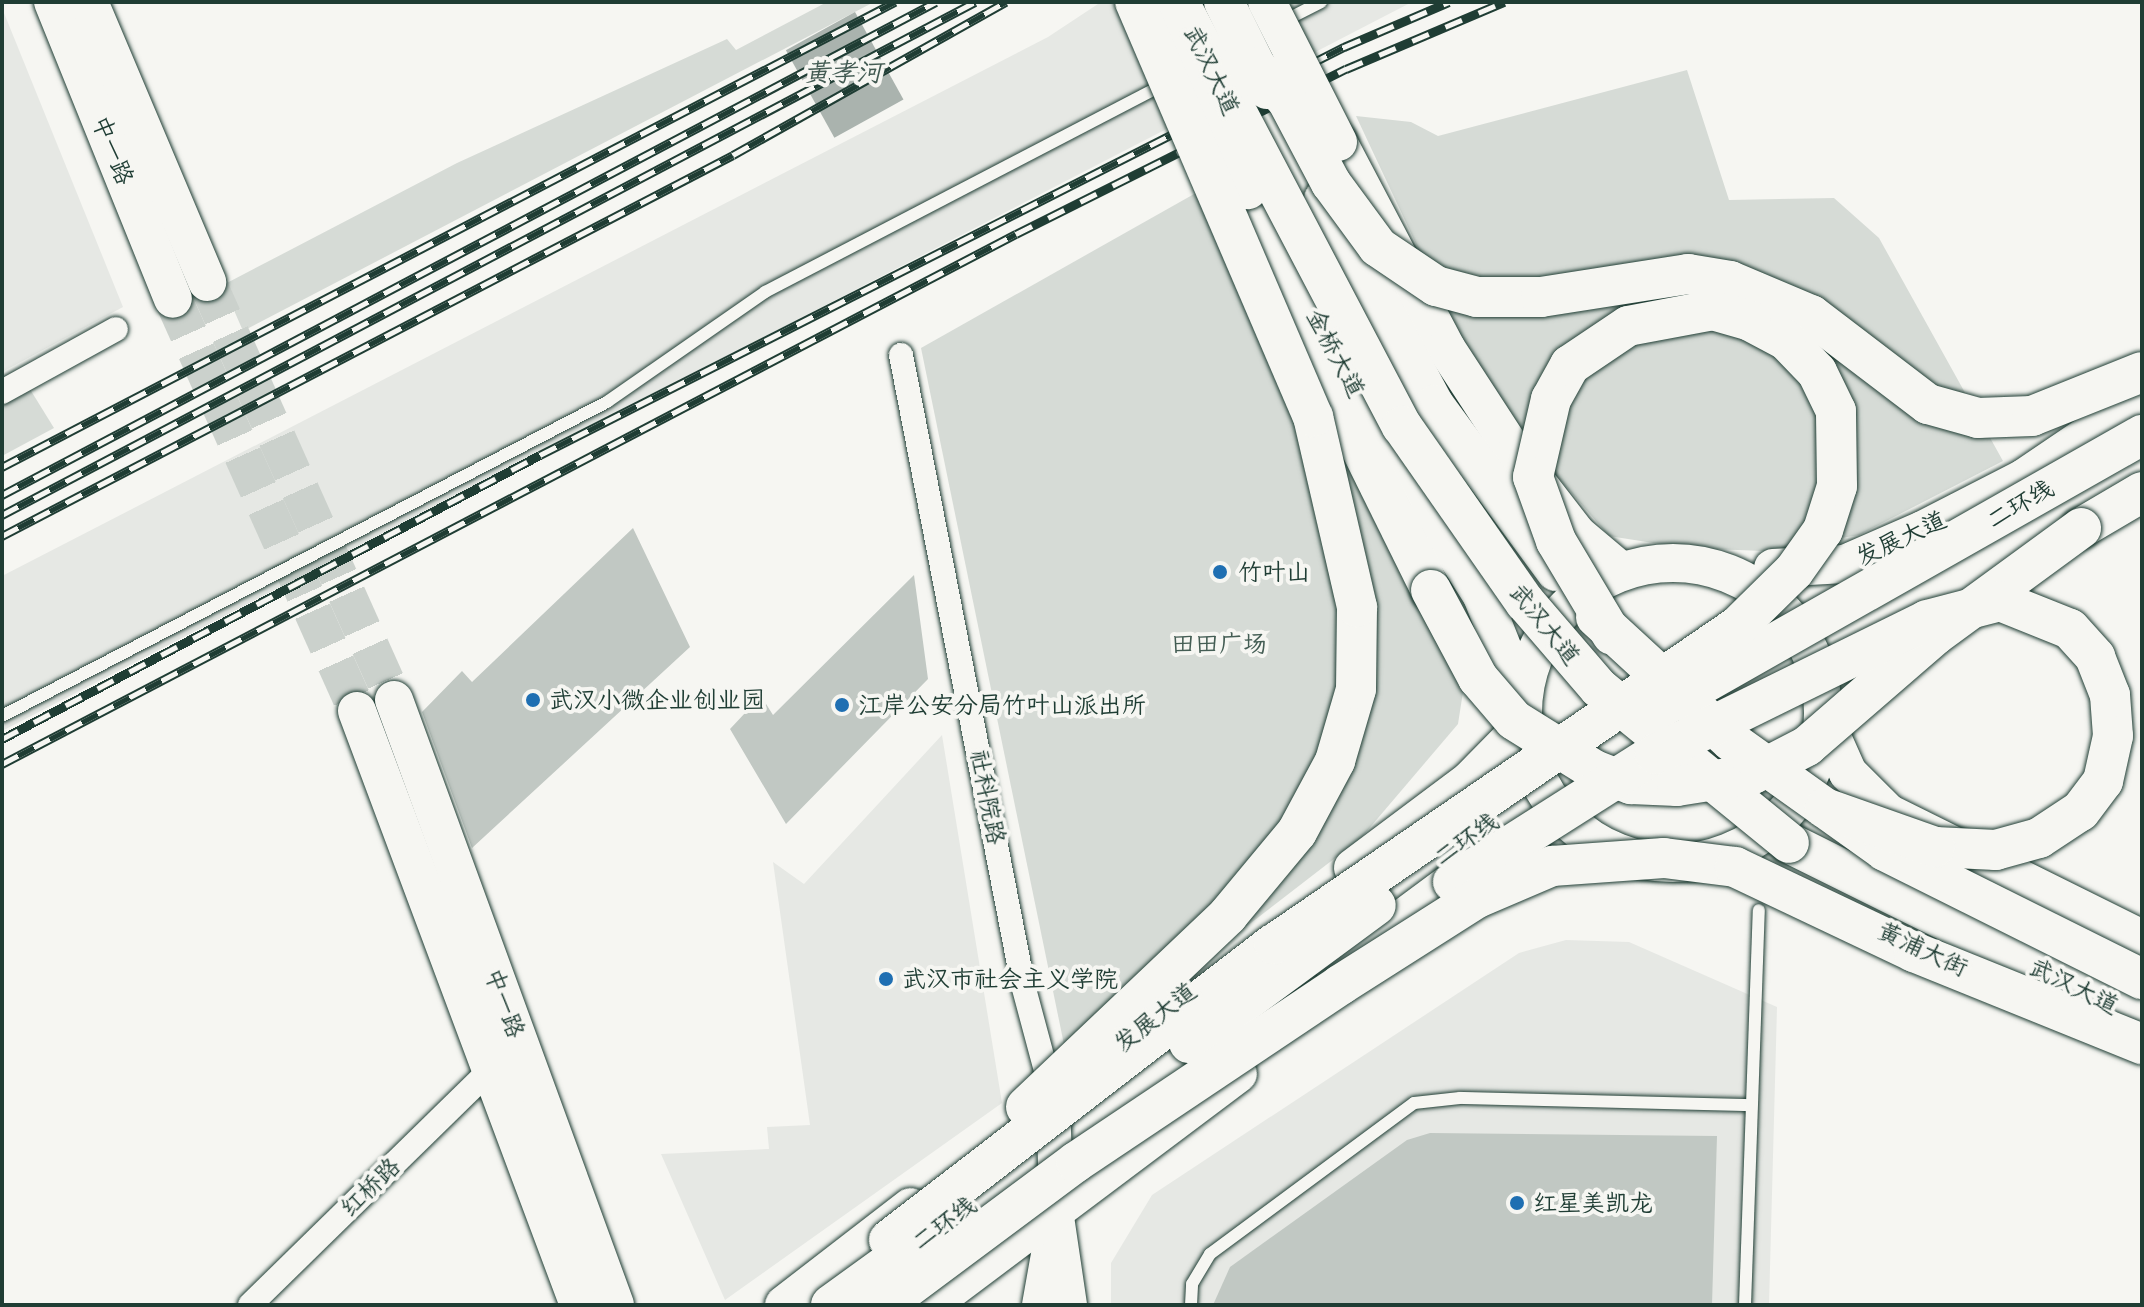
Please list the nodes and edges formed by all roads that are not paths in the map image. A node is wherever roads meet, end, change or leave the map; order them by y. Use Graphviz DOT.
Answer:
graph roads {
  1 [pos="53,2"];
  2 [pos="89,2"];
  3 [pos="1135,2"];
  4 [pos="1155,2"];
  5 [pos="1179,2"];
  6 [pos="1224,2"];
  7 [pos="1267,2"];
  8 [pos="1321,2"];
  9 [pos="1256,67"];
  10 [pos="1175,88"];
  11 [pos="207,282"];
  12 [pos="173,299"];
  13 [pos="116,329"];
  14 [pos="901,355"];
  15 [pos="2142,372"];
  16 [pos="2,392"];
  17 [pos="2142,398"];
  18 [pos="2142,435"];
  19 [pos="2142,464"];
  20 [pos="2142,492"];
  21 [pos="2142,502"];
  22 [pos="1621,571"];
  23 [pos="1724,571"];
  24 [pos="1612,635"];
  25 [pos="1821,681"];
  26 [pos="394,700"];
  27 [pos="357,711"];
  28 [pos="1523,713"];
  29 [pos="2,716"];
  30 [pos="1824,719"];
  31 [pos="1825,808"];
  32 [pos="1635,858"];
  33 [pos="1701,860"];
  34 [pos="1453,882"];
  35 [pos="1759,910"];
  36 [pos="2142,939"];
  37 [pos="2142,979"];
  38 [pos="2142,1018"];
  39 [pos="2142,1047"];
  40 [pos="491,1069"];
  41 [pos="1053,1096"];
  42 [pos="1748,1105"];
  43 [pos="1076,1162"];
  44 [pos="1056,1210"];
  45 [pos="889,1240"];
  46 [pos="250,1305"];
  47 [pos="579,1305"];
  48 [pos="615,1305"];
  49 [pos="784,1305"];
  50 [pos="802,1305"];
  51 [pos="831,1305"];
  52 [pos="884,1305"];
  53 [pos="930,1305"];
  54 [pos="1039,1305"];
  55 [pos="1070,1305"];
  56 [pos="1191,1305"];
  57 [pos="1745,1305"];
  1 -- 12 [label="main road, 中一路"];
  2 -- 11 [label="main road, 中一路"];
  3 -- 10 [label="highway, bridge"];
  4 -- 28 [label="main road, 金桥大道, bridge"];
  5 -- 38 [label="highway, 武汉大道, bridge"];
  6 -- 9 [label="highway, 武汉大道, bridge"];
  7 -- 22 [label="main road, bridge"];
  8 -- 29 [label="lane"];
  9 -- 15 [label="highway, bridge"];
  9 -- 24 [label="highway, 武汉大道, bridge"];
  10 -- 20 [label="highway, bridge"];
  10 -- 45 [label="highway, bridge"];
  13 -- 16 [label="street"];
  14 -- 41 [label="street, 社科院路"];
  17 -- 23 [label="main road, 发展大道"];
  18 -- 51 [label="highway, 二环线, bridge"];
  19 -- 34 [label="highway, 二环线, bridge"];
  21 -- 25 [label="main road"];
  22 -- 23 [label="main road"];
  22 -- 28 [label="main road"];
  23 -- 25 [label="main road"];
  24 -- 31 [label="highway, 武汉大道, bridge"];
  24 -- 45 [label="highway, bridge"];
  25 -- 30 [label="main road"];
  26 -- 48 [label="main road, 中一路"];
  27 -- 40 [label="main road, 中一路"];
  28 -- 32 [label="main road, 金桥大道"];
  28 -- 41 [label="main road, 发展大道"];
  30 -- 33 [label="main road"];
  30 -- 36 [label="main road"];
  31 -- 34 [label="highway, bridge"];
  31 -- 37 [label="highway, 武汉大道, bridge"];
  32 -- 33 [label="main road"];
  32 -- 44 [label="main road"];
  33 -- 39 [label="main road, 黄浦大街"];
  34 -- 43 [label="highway, 二环线, bridge"];
  35 -- 42 [label="lane"];
  39 -- 43 [label="highway, bridge"];
  40 -- 46 [label="street, 红桥路"];
  40 -- 47 [label="main road, 中一路"];
  41 -- 44 [label="main road"];
  41 -- 49 [label="main road, 发展大道"];
  42 -- 56 [label="lane"];
  42 -- 57 [label="lane"];
  43 -- 52 [label="highway, 二环线, bridge"];
  44 -- 53 [label="main road"];
  44 -- 54 [label="main road"];
  44 -- 55 [label="main road"];
  45 -- 50 [label="highway"];
}
